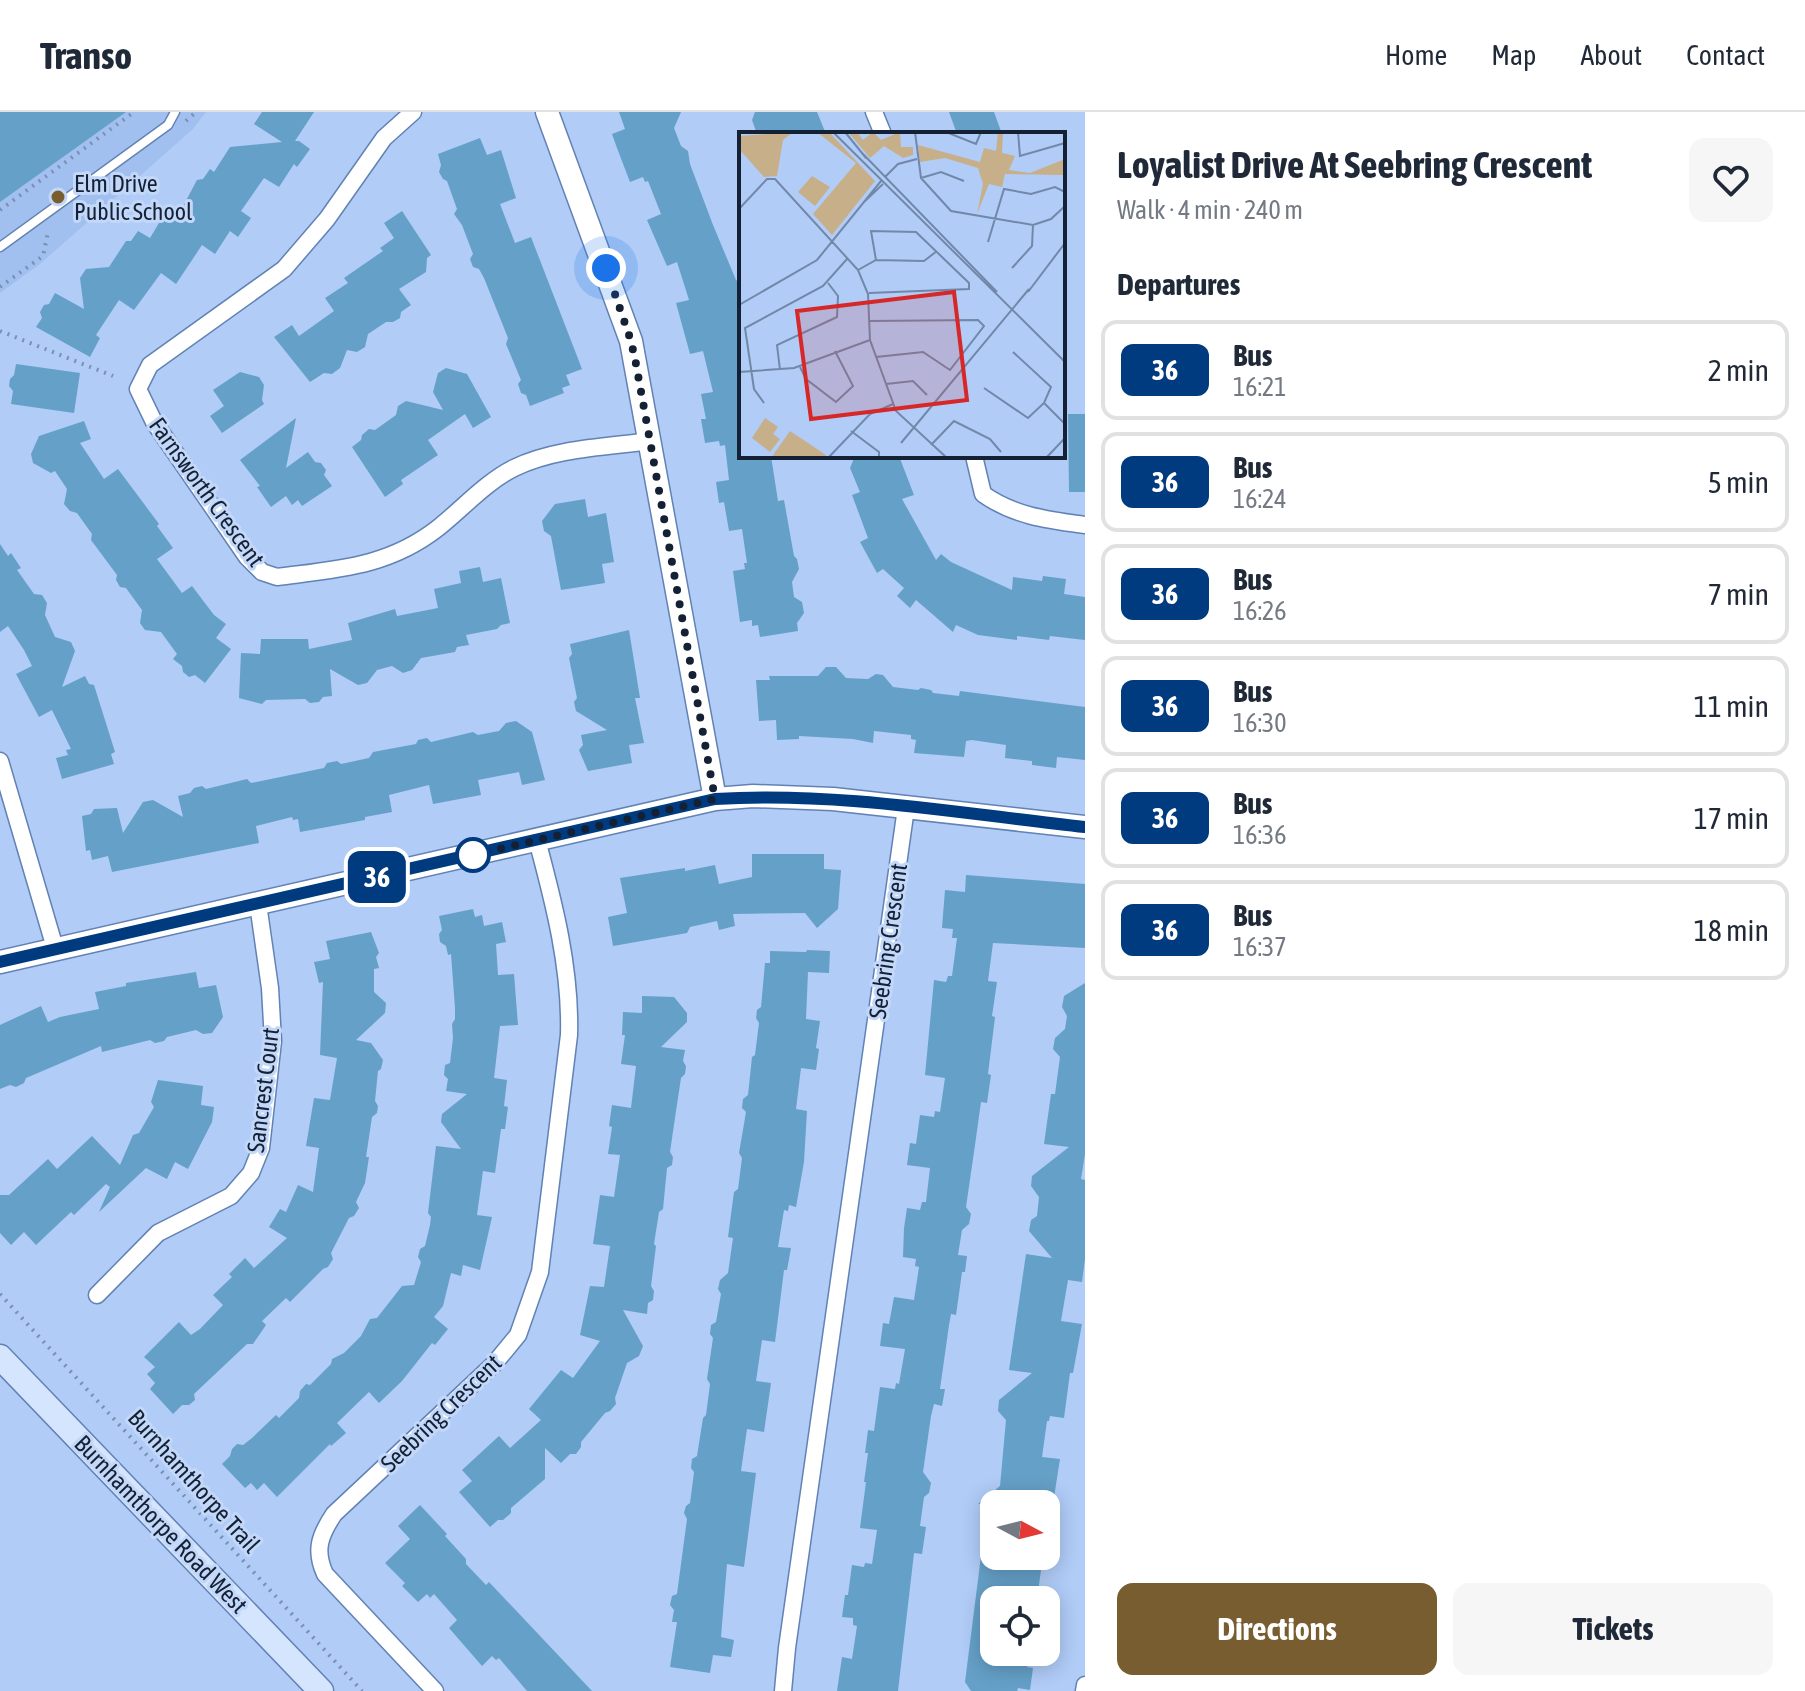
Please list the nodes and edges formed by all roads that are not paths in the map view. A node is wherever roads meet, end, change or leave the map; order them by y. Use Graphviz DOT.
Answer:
graph roads {
  1 [pos="175,112"];
  2 [pos="413,112"];
  3 [pos="547,112"];
  4 [pos="874,112"];
  5 [pos="882,132"];
  6 [pos="0,247"];
  7 [pos="651,441"];
  8 [pos="974,458"];
  9 [pos="1085,525"];
  10 [pos="0,761"];
  11 [pos="715,799"];
  12 [pos="906,808"];
  13 [pos="1085,827"];
  14 [pos="537,840"];
  15 [pos="258,904"];
  16 [pos="55,948"];
  17 [pos="0,962"];
  18 [pos="97,1295"];
  19 [pos="0,1357"];
  20 [pos="1085,1685"];
  21 [pos="321,1691"];
  22 [pos="435,1691"];
  23 [pos="783,1691"];
  24 [pos="1084,1691"];
  1 -- 6 [label="lane"];
  2 -- 7 [label="street, Farnsworth Crescent"];
  3 -- 7 [label="street"];
  4 -- 5 [label="street"];
  7 -- 11 [label="street"];
  8 -- 9 [label="street"];
  10 -- 16 [label="street"];
  11 -- 12 [label="street"];
  11 -- 14 [label="street"];
  12 -- 13 [label="street"];
  12 -- 23 [label="street, Seebring Crescent"];
  14 -- 15 [label="street"];
  14 -- 22 [label="street, Seebring Crescent"];
  15 -- 16 [label="street"];
  15 -- 18 [label="street, Sancrest Court"];
  16 -- 17 [label="street"];
  19 -- 21 [label="main road, Burnhamthorpe Road West"];
  20 -- 24 [label="street"];
}
